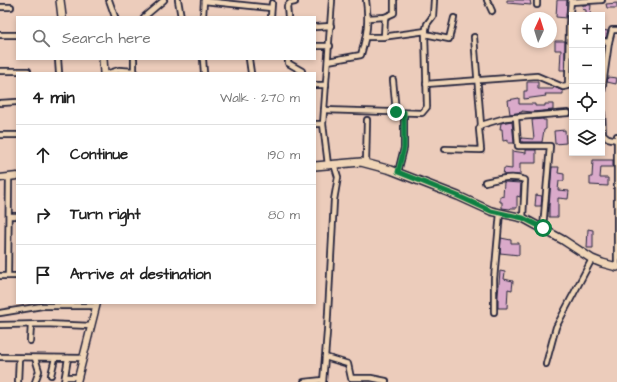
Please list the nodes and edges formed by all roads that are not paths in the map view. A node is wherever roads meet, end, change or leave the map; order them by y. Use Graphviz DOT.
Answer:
graph roads {
  1 [pos="60,0"];
  2 [pos="108,0"];
  3 [pos="164,0"];
  4 [pos="178,0"];
  5 [pos="204,0"];
  6 [pos="332,0"];
  7 [pos="366,0"];
  8 [pos="394,0"];
  9 [pos="434,0"];
  10 [pos="487,0"];
  11 [pos="602,0"];
  12 [pos="571,1"];
  13 [pos="295,2"];
  14 [pos="11,7"];
  15 [pos="0,8"];
  16 [pos="492,10"];
  17 [pos="571,12"];
  18 [pos="62,16"];
  19 [pos="115,16"];
  20 [pos="145,16"];
  21 [pos="181,16"];
  22 [pos="203,16"];
  23 [pos="271,16"];
  24 [pos="288,16"];
  25 [pos="384,17"];
  26 [pos="368,18"];
  27 [pos="454,18"];
  28 [pos="331,26"];
  29 [pos="316,27"];
  30 [pos="617,30"];
  31 [pos="425,33"];
  32 [pos="0,35"];
  33 [pos="16,35"];
  34 [pos="366,37"];
  35 [pos="384,37"];
  36 [pos="474,37"];
  37 [pos="605,41"];
  38 [pos="609,42"];
  39 [pos="316,46"];
  40 [pos="330,46"];
  41 [pos="570,48"];
  42 [pos="58,60"];
  43 [pos="103,60"];
  44 [pos="134,60"];
  45 [pos="203,60"];
  46 [pos="249,60"];
  47 [pos="288,60"];
  48 [pos="328,61"];
  49 [pos="0,71"];
  50 [pos="28,72"];
  51 [pos="58,72"];
  52 [pos="104,72"];
  53 [pos="112,72"];
  54 [pos="135,72"];
  55 [pos="204,72"];
  56 [pos="251,72"];
  57 [pos="302,72"];
  58 [pos="393,80"];
  59 [pos="477,81"];
  60 [pos="426,84"];
  61 [pos="603,84"];
  62 [pos="316,85"];
  63 [pos="326,85"];
  64 [pos="16,102"];
  65 [pos="0,103"];
  66 [pos="324,110"];
  67 [pos="396,112"];
  68 [pos="404,112"];
  69 [pos="568,113"];
  70 [pos="516,117"];
  71 [pos="367,120"];
  72 [pos="602,120"];
  73 [pos="316,124"];
  74 [pos="323,124"];
  75 [pos="481,125"];
  76 [pos="0,135"];
  77 [pos="16,135"];
  78 [pos="617,139"];
  79 [pos="445,149"];
  80 [pos="366,163"];
  81 [pos="331,164"];
  82 [pos="316,166"];
  83 [pos="398,172"];
  84 [pos="9,176"];
  85 [pos="16,176"];
  86 [pos="0,178"];
  87 [pos="485,182"];
  88 [pos="500,212"];
  89 [pos="9,216"];
  90 [pos="16,216"];
  91 [pos="523,218"];
  92 [pos="543,228"];
  93 [pos="592,259"];
  94 [pos="617,266"];
  95 [pos="0,276"];
  96 [pos="8,276"];
  97 [pos="16,276"];
  98 [pos="96,304"];
  99 [pos="494,312"];
  100 [pos="0,313"];
  101 [pos="31,324"];
  102 [pos="0,325"];
  103 [pos="91,326"];
  104 [pos="30,341"];
  105 [pos="0,357"];
  106 [pos="325,357"];
  107 [pos="19,358"];
  108 [pos="35,358"];
  109 [pos="55,358"];
  110 [pos="68,358"];
  111 [pos="82,358"];
  112 [pos="546,364"];
  113 [pos="51,375"];
  114 [pos="64,379"];
  115 [pos="78,380"];
  116 [pos="323,381"];
  117 [pos="18,382"];
  118 [pos="35,382"];
  119 [pos="304,382"];
  120 [pos="386,382"];
  1 -- 18 [label="main road"];
  2 -- 19 [label="street"];
  3 -- 20 [label="street"];
  4 -- 21 [label="street"];
  5 -- 22 [label="street"];
  5 -- 23 [label="street"];
  6 -- 28 [label="street"];
  7 -- 26 [label="street"];
  8 -- 25 [label="street"];
  9 -- 31 [label="street"];
  10 -- 16 [label="street"];
  11 -- 12 [label="street"];
  12 -- 17 [label="street"];
  13 -- 24 [label="street"];
  14 -- 15 [label="street"];
  25 -- 26 [label="street"];
  25 -- 35 [label="street"];
  26 -- 34 [label="street"];
  27 -- 31 [label="street"];
  28 -- 29 [label="street"];
  28 -- 40 [label="street"];
  30 -- 38 [label="street"];
  31 -- 35 [label="street"];
  31 -- 60 [label="street"];
  32 -- 33 [label="street"];
  34 -- 35 [label="street"];
  34 -- 48 [label="street"];
  36 -- 59 [label="street"];
  37 -- 38 [label="street"];
  38 -- 61 [label="street"];
  39 -- 40 [label="street"];
  40 -- 48 [label="street"];
  41 -- 59 [label="street"];
  42 -- 51 [label="street"];
  43 -- 52 [label="main road"];
  44 -- 54 [label="street"];
  45 -- 55 [label="street"];
  46 -- 56 [label="street"];
  47 -- 57 [label="street"];
  48 -- 63 [label="street"];
  49 -- 50 [label="street"];
  53 -- 54 [label="street"];
  58 -- 67 [label="street"];
  59 -- 60 [label="street"];
  59 -- 75 [label="street"];
  60 -- 68 [label="street"];
  62 -- 63 [label="street"];
  63 -- 66 [label="street"];
  64 -- 65 [label="street"];
  66 -- 67 [label="street"];
  66 -- 74 [label="street"];
  67 -- 68 [label="street"];
  68 -- 83 [label="street"];
  69 -- 70 [label="street"];
  70 -- 75 [label="street"];
  70 -- 92 [label="street"];
  71 -- 80 [label="street"];
  72 -- 78 [label="street"];
  73 -- 74 [label="street"];
  74 -- 81 [label="street"];
  75 -- 79 [label="street"];
  76 -- 77 [label="street"];
  78 -- 94 [label="street"];
  80 -- 81 [label="main road"];
  80 -- 83 [label="main road"];
  81 -- 82 [label="main road"];
  81 -- 106 [label="street"];
  83 -- 88 [label="main road"];
  84 -- 85 [label="street"];
  84 -- 86 [label="street"];
  84 -- 89 [label="street"];
  87 -- 91 [label="street"];
  88 -- 91 [label="main road"];
  88 -- 99 [label="street"];
  89 -- 90 [label="street"];
  89 -- 96 [label="street"];
  91 -- 92 [label="main road"];
  92 -- 93 [label="main road"];
  93 -- 94 [label="main road"];
  93 -- 112 [label="street"];
  95 -- 96 [label="street"];
  96 -- 97 [label="street"];
  98 -- 100 [label="street"];
  98 -- 103 [label="street"];
  101 -- 102 [label="street"];
  101 -- 103 [label="street"];
  101 -- 104 [label="street"];
  103 -- 111 [label="street"];
  105 -- 107 [label="street"];
  106 -- 116 [label="street"];
  106 -- 120 [label="street"];
  107 -- 108 [label="street"];
  107 -- 117 [label="street"];
  108 -- 109 [label="street"];
  108 -- 118 [label="street"];
  109 -- 110 [label="street"];
  109 -- 113 [label="street"];
  110 -- 111 [label="street"];
  110 -- 114 [label="street"];
  111 -- 115 [label="street"];
  114 -- 115 [label="street"];
  116 -- 119 [label="street"];
}
